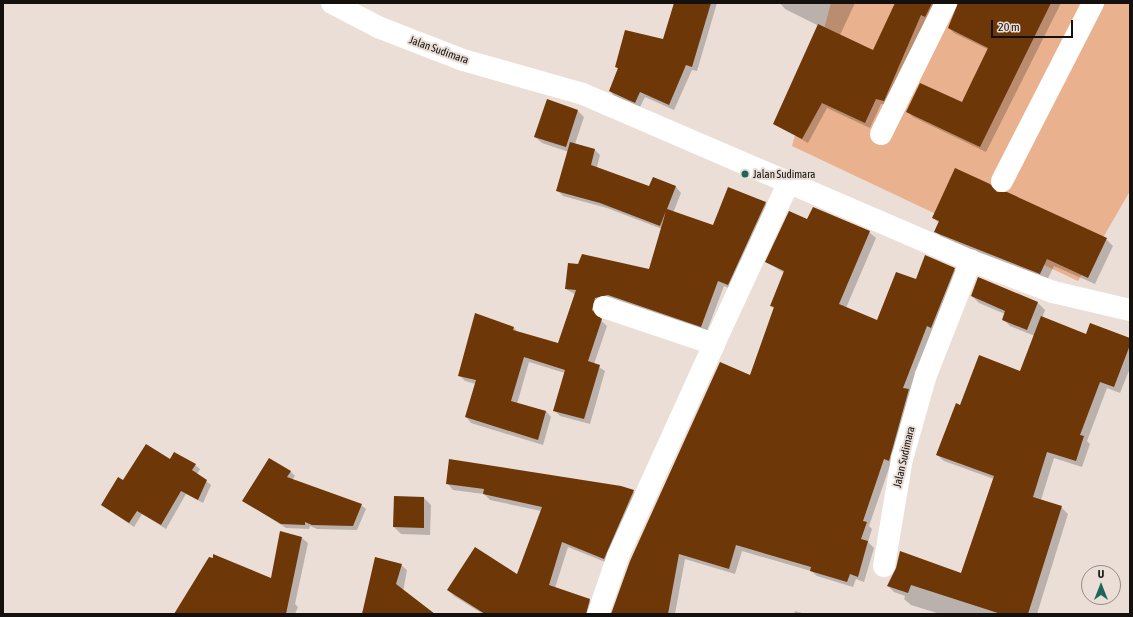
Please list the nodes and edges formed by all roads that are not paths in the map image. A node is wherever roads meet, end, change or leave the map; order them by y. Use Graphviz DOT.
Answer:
graph roads {
  1 [pos="332,3"];
  2 [pos="946,3"];
  3 [pos="1094,3"];
  4 [pos="882,134"];
  5 [pos="1002,181"];
  6 [pos="788,184"];
  7 [pos="971,261"];
  8 [pos="604,307"];
  9 [pos="1130,310"];
  10 [pos="714,344"];
  11 [pos="884,566"];
  12 [pos="598,614"];
  1 -- 6 [label="street, Jalan Sudimara"];
  2 -- 4 [label="street"];
  3 -- 5 [label="street"];
  6 -- 7 [label="street, Jalan Sudimara"];
  6 -- 10 [label="street"];
  7 -- 9 [label="street, Jalan Sudimara"];
  7 -- 11 [label="street, Jalan Sudimara"];
  8 -- 10 [label="street"];
  10 -- 12 [label="street"];
}
